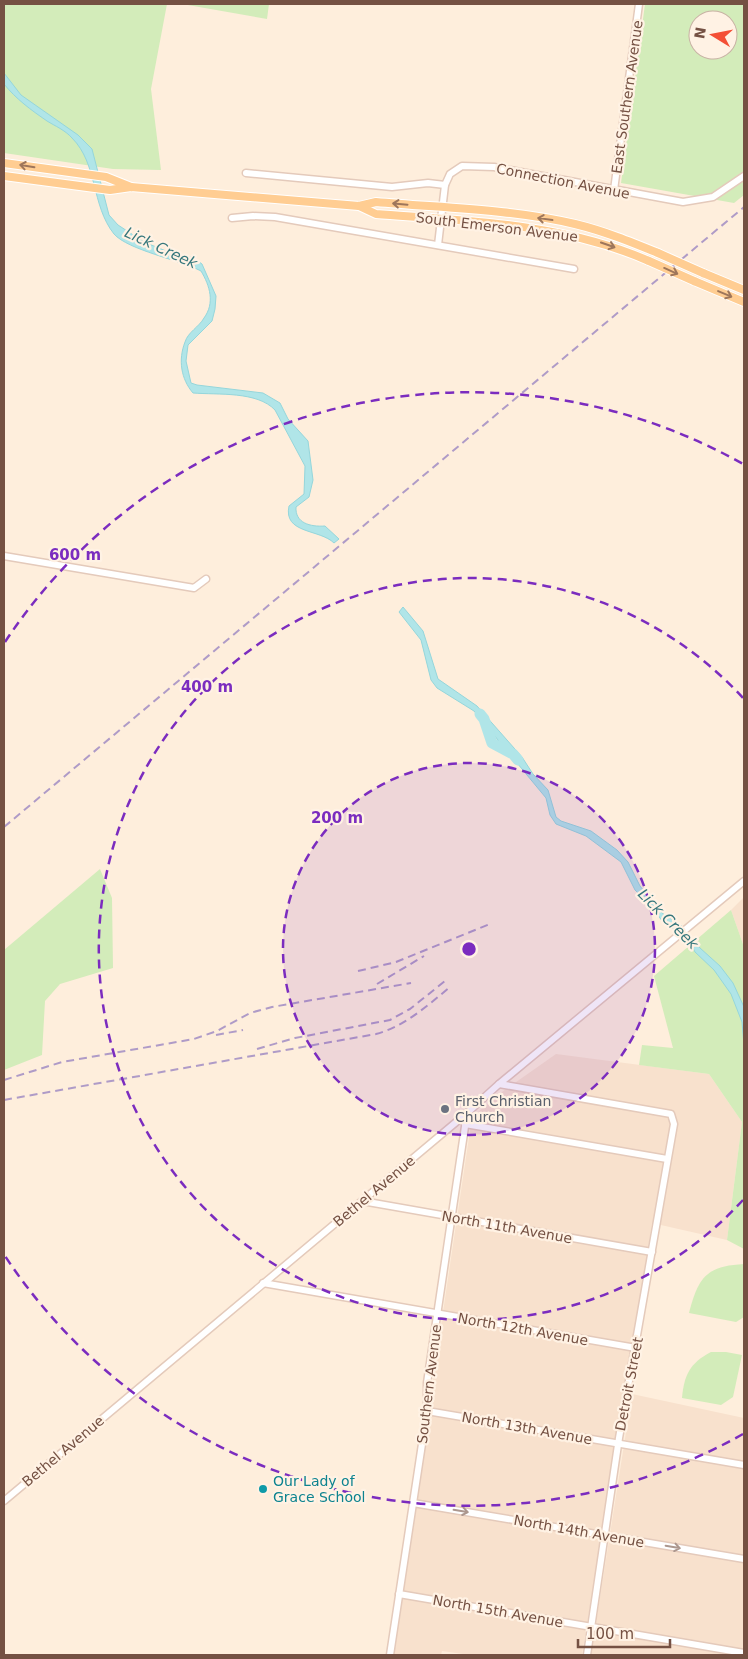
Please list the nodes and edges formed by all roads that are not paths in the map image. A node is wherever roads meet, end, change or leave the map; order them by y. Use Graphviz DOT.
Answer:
graph roads {
  1 [pos="639,4"];
  2 [pos="4,163"];
  3 [pos="246,172"];
  4 [pos="4,176"];
  5 [pos="744,176"];
  6 [pos="445,185"];
  7 [pos="131,187"];
  8 [pos="614,190"];
  9 [pos="359,206"];
  10 [pos="441,208"];
  11 [pos="232,218"];
  12 [pos="440,220"];
  13 [pos="438,245"];
  14 [pos="574,269"];
  15 [pos="744,290"];
  16 [pos="744,302"];
  17 [pos="4,556"];
  18 [pos="206,579"];
  19 [pos="744,881"];
  20 [pos="498,1084"];
  21 [pos="467,1113"];
  22 [pos="466,1124"];
  23 [pos="668,1159"];
  24 [pos="362,1201"];
  25 [pos="452,1218"];
  26 [pos="652,1252"];
  27 [pos="263,1284"];
  28 [pos="437,1314"];
  29 [pos="636,1348"];
  30 [pos="428,1411"];
  31 [pos="618,1444"];
  32 [pos="744,1465"];
  33 [pos="4,1501"];
  34 [pos="413,1503"];
  35 [pos="605,1536"];
  36 [pos="744,1559"];
  37 [pos="399,1594"];
  38 [pos="591,1627"];
  39 [pos="744,1653"];
  40 [pos="390,1655"];
  41 [pos="587,1655"];
  1 -- 8 [label="street, East Southern Avenue"];
  7 -- 2 [label="main road, South Emerson Avenue, one-way"];
  3 -- 6 [label="street"];
  4 -- 7 [label="main road, South Emerson Avenue"];
  5 -- 8 [label="street, Connection Avenue"];
  6 -- 8 [label="street, Connection Avenue"];
  6 -- 10 [label="street, Connection Avenue"];
  7 -- 9 [label="main road, South Emerson Avenue"];
  10 -- 9 [label="main road, South Emerson Avenue, one-way"];
  9 -- 12 [label="main road, South Emerson Avenue"];
  10 -- 12 [label="street, Connection Avenue"];
  15 -- 10 [label="main road, South Emerson Avenue, one-way, bridge"];
  11 -- 13 [label="street, South Emerson Avenue"];
  12 -- 13 [label="street, Connection Avenue"];
  12 -- 16 [label="main road, South Emerson Avenue, one-way, bridge"];
  13 -- 14 [label="street, South Emerson Avenue"];
  17 -- 18 [label="street"];
  19 -- 20 [label="street, Bethel Avenue"];
  20 -- 21 [label="street, Bethel Avenue"];
  20 -- 23 [label="street, Detroit Street"];
  21 -- 22 [label="street, Southern Avenue"];
  21 -- 24 [label="street, Bethel Avenue"];
  22 -- 23 [label="street"];
  22 -- 25 [label="street, Southern Avenue"];
  23 -- 26 [label="street, Detroit Street"];
  24 -- 25 [label="street, North 11th Avenue"];
  24 -- 27 [label="street, Bethel Avenue"];
  25 -- 26 [label="street, North 11th Avenue"];
  25 -- 28 [label="street, Southern Avenue"];
  26 -- 29 [label="street, Detroit Street"];
  27 -- 28 [label="street, North 12th Avenue"];
  27 -- 33 [label="street, Bethel Avenue"];
  28 -- 29 [label="street, North 12th Avenue"];
  28 -- 30 [label="street, Southern Avenue"];
  29 -- 31 [label="street, Detroit Street"];
  30 -- 31 [label="street, North 13th Avenue"];
  30 -- 34 [label="street, Southern Avenue"];
  31 -- 32 [label="street, North 13th Avenue"];
  31 -- 35 [label="street, Detroit Street"];
  34 -- 35 [label="street, North 14th Avenue, one-way"];
  34 -- 37 [label="street, Southern Avenue"];
  35 -- 36 [label="street, North 14th Avenue, one-way"];
  35 -- 38 [label="street, Detroit Street"];
  37 -- 38 [label="street, North 15th Avenue"];
  37 -- 40 [label="street, Southern Avenue"];
  38 -- 39 [label="street, North 15th Avenue"];
  38 -- 41 [label="street, Detroit Street"];
}
